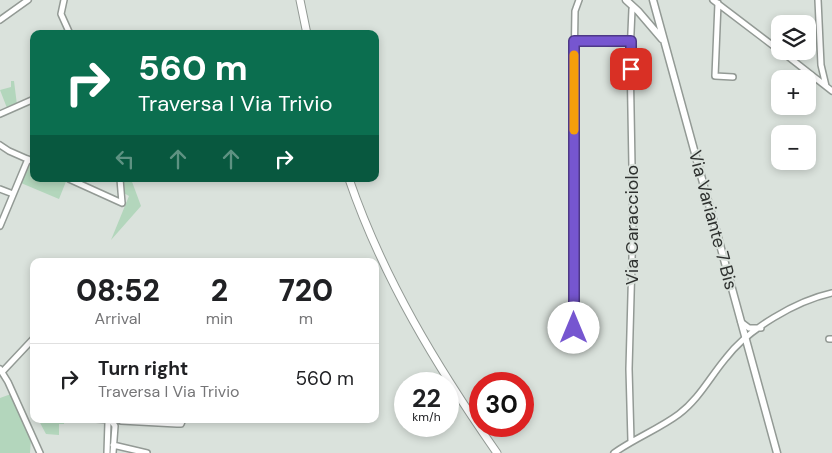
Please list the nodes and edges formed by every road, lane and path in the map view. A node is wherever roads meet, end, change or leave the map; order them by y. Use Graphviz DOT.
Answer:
graph roads {
  1 [pos="28,0"];
  2 [pos="64,0"];
  3 [pos="295,0"];
  4 [pos="300,0"];
  5 [pos="578,0"];
  6 [pos="626,0"];
  7 [pos="818,0"];
  8 [pos="653,2"];
  9 [pos="716,2"];
  10 [pos="635,10"];
  11 [pos="0,20"];
  12 [pos="659,23"];
  13 [pos="653,28"];
  14 [pos="68,30"];
  15 [pos="302,30"];
  16 [pos="306,30"];
  17 [pos="574,41"];
  18 [pos="631,41"];
  19 [pos="664,42"];
  20 [pos="771,44"];
  21 [pos="792,60"];
  22 [pos="733,78"];
  23 [pos="826,86"];
  24 [pos="832,91"];
  25 [pos="30,101"];
  26 [pos="0,114"];
  27 [pos="0,145"];
  28 [pos="28,159"];
  29 [pos="76,182"];
  30 [pos="120,182"];
  31 [pos="345,182"];
  32 [pos="349,182"];
  33 [pos="0,188"];
  34 [pos="13,194"];
  35 [pos="0,226"];
  36 [pos="376,258"];
  37 [pos="379,264"];
  38 [pos="832,294"];
  39 [pos="741,322"];
  40 [pos="574,328"];
  41 [pos="760,328"];
  42 [pos="746,338"];
  43 [pos="30,341"];
  44 [pos="748,346"];
  45 [pos="2,370"];
  46 [pos="437,372"];
  47 [pos="459,404"];
  48 [pos="108,423"];
  49 [pos="112,423"];
  50 [pos="158,423"];
  51 [pos="181,423"];
  52 [pos="632,441"];
  53 [pos="113,445"];
  54 [pos="40,453"];
  55 [pos="107,453"];
  56 [pos="113,453"];
  57 [pos="147,453"];
  58 [pos="492,453"];
  59 [pos="497,453"];
  60 [pos="614,453"];
  61 [pos="777,453"];
  1 -- 11 [label="street"];
  2 -- 14 [label="street"];
  3 -- 15 [label="highway"];
  4 -- 16 [label="highway"];
  5 -- 17 [label="street"];
  6 -- 10 [label="main road, Via Variante 7 Bis"];
  7 -- 23 [label="street"];
  8 -- 10 [label="main road"];
  8 -- 12 [label="main road"];
  8 -- 13 [label="main road"];
  9 -- 20 [label="street"];
  9 -- 22 [label="street"];
  10 -- 13 [label="main road, Via Variante 7 Bis"];
  10 -- 18 [label="street, Via Caracciolo"];
  12 -- 13 [label="main road"];
  12 -- 19 [label="main road"];
  13 -- 19 [label="main road, Via Variante 7 Bis"];
  17 -- 18 [label="street"];
  17 -- 40 [label="street"];
  18 -- 52 [label="street, Via Caracciolo"];
  19 -- 39 [label="main road, Via Variante 7 Bis"];
  21 -- 23 [label="street"];
  23 -- 24 [label="street"];
  25 -- 26 [label="street"];
  27 -- 28 [label="street"];
  28 -- 34 [label="street"];
  29 -- 30 [label="street"];
  31 -- 36 [label="highway"];
  32 -- 59 [label="highway"];
  33 -- 34 [label="street"];
  34 -- 35 [label="street"];
  37 -- 46 [label="highway"];
  38 -- 41 [label="street"];
  39 -- 41 [label="street"];
  39 -- 42 [label="main road, Via Variante 7 Bis"];
  41 -- 42 [label="street"];
  41 -- 44 [label="street"];
  42 -- 44 [label="main road, Via Variante 7 Bis"];
  42 -- 52 [label="street"];
  43 -- 45 [label="street"];
  44 -- 61 [label="main road, Via Variante 7 Bis"];
  45 -- 54 [label="street"];
  47 -- 58 [label="highway"];
  48 -- 55 [label="street"];
  49 -- 53 [label="street"];
  50 -- 51 [label="street"];
  52 -- 60 [label="street"];
  53 -- 56 [label="street"];
  53 -- 57 [label="street"];
}
